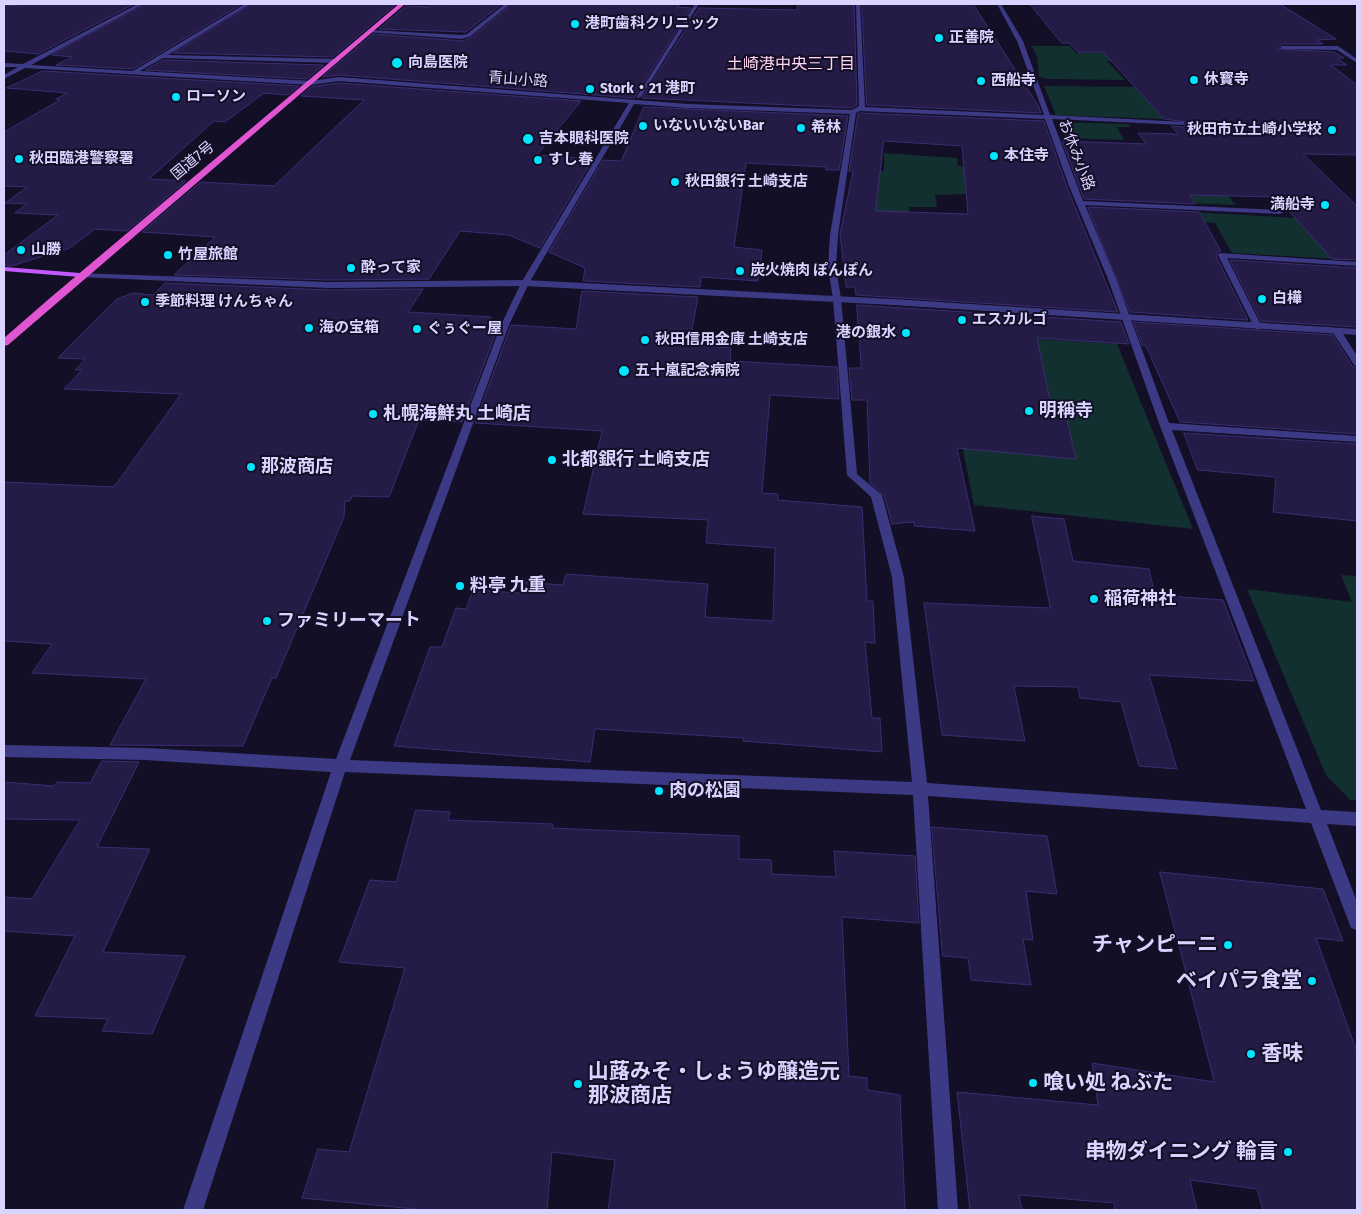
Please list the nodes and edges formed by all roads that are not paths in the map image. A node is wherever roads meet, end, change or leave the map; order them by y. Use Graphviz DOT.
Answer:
graph roads {
  1 [pos="141,4"];
  2 [pos="248,4"];
  3 [pos="402,4"];
  4 [pos="508,4"];
  5 [pos="697,4"];
  6 [pos="858,4"];
  7 [pos="999,4"];
  8 [pos="369,32"];
  9 [pos="1282,48"];
  10 [pos="162,56"];
  11 [pos="336,61"];
  12 [pos="1357,61"];
  13 [pos="4,65"];
  14 [pos="24,66"];
  15 [pos="135,72"];
  16 [pos="4,77"];
  17 [pos="312,83"];
  18 [pos="636,99"];
  19 [pos="856,110"];
  20 [pos="1047,117"];
  21 [pos="1183,124"];
  22 [pos="1080,203"];
  23 [pos="1280,212"];
  24 [pos="1357,264"];
  25 [pos="4,269"];
  26 [pos="80,275"];
  27 [pos="525,283"];
  28 [pos="837,299"];
  29 [pos="1126,318"];
  30 [pos="1258,327"];
  31 [pos="1337,330"];
  32 [pos="1357,332"];
  33 [pos="4,343"];
  34 [pos="1357,363"];
  35 [pos="1165,426"];
  36 [pos="1357,439"];
  37 [pos="4,751"];
  38 [pos="340,766"];
  39 [pos="920,789"];
  40 [pos="1316,816"];
  41 [pos="1357,819"];
  42 [pos="1357,922"];
  43 [pos="193,1210"];
  44 [pos="948,1210"];
  1 -- 14 [label="street"];
  2 -- 10 [label="street"];
  3 -- 8 [label="highway, 国道7号"];
  4 -- 8 [label="street"];
  5 -- 18 [label="street"];
  6 -- 19 [label="street"];
  7 -- 20 [label="street, お休み小路"];
  8 -- 11 [label="highway, 国道7号"];
  9 -- 12 [label="street"];
  10 -- 11 [label="street"];
  10 -- 15 [label="street"];
  11 -- 17 [label="highway, 国道7号"];
  13 -- 14 [label="street, 青山小路"];
  14 -- 15 [label="street, 青山小路"];
  14 -- 16 [label="street"];
  15 -- 17 [label="street, 青山小路"];
  17 -- 18 [label="street, 青山小路"];
  17 -- 26 [label="highway, 国道7号"];
  18 -- 19 [label="street, 青山小路"];
  18 -- 27 [label="street"];
  19 -- 20 [label="street, 青山小路"];
  19 -- 28 [label="street"];
  20 -- 21 [label="street, 青山小路"];
  20 -- 22 [label="street, お休み小路"];
  22 -- 23 [label="street"];
  22 -- 29 [label="street, お休み小路"];
  24 -- 30 [label="street"];
  25 -- 26 [label="main road"];
  26 -- 27 [label="street"];
  26 -- 33 [label="highway, 国道7号"];
  27 -- 28 [label="street"];
  27 -- 38 [label="street"];
  28 -- 29 [label="street"];
  28 -- 39 [label="street"];
  29 -- 30 [label="street"];
  29 -- 35 [label="street, お休み小路"];
  30 -- 31 [label="street"];
  31 -- 32 [label="street"];
  31 -- 34 [label="street"];
  35 -- 36 [label="street"];
  35 -- 40 [label="street, お休み小路"];
  37 -- 38 [label="street"];
  38 -- 39 [label="street"];
  38 -- 43 [label="street"];
  39 -- 40 [label="street"];
  39 -- 44 [label="street"];
  40 -- 41 [label="street"];
  40 -- 42 [label="street, お休み小路"];
}
